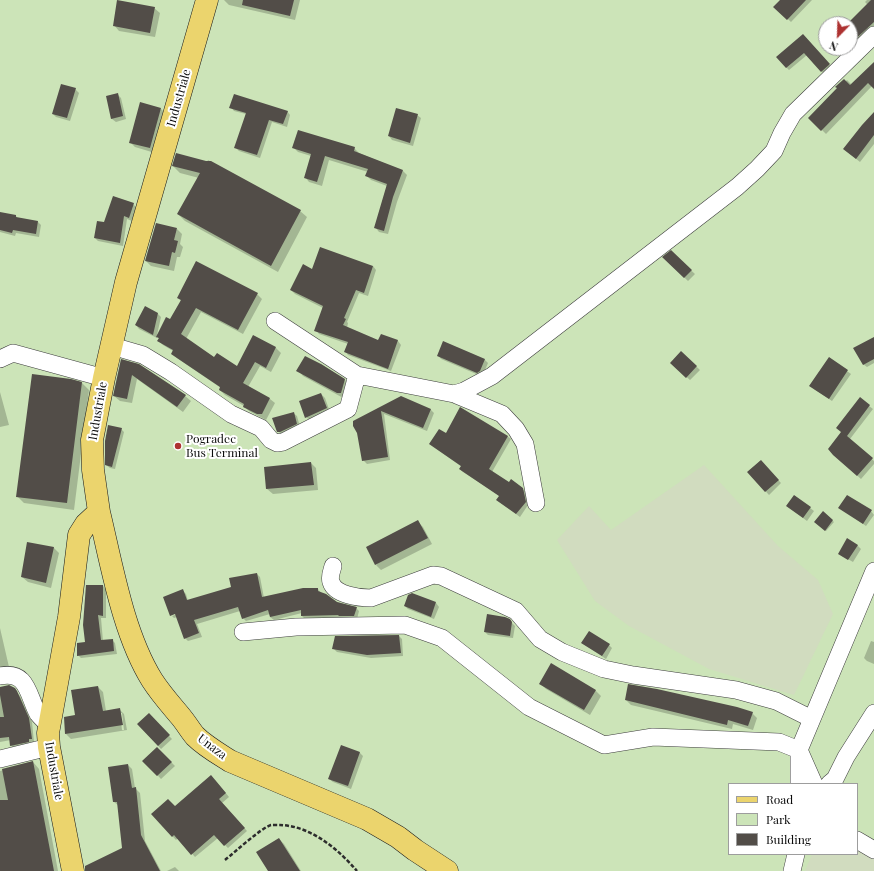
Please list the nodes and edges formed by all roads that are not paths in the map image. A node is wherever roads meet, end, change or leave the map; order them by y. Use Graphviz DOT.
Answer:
graph roads {
  1 [pos="207,0"];
  2 [pos="874,34"];
  3 [pos="275,321"];
  4 [pos="112,346"];
  5 [pos="0,358"];
  6 [pos="357,375"];
  7 [pos="104,378"];
  8 [pos="454,394"];
  9 [pos="536,503"];
  10 [pos="99,512"];
  11 [pos="333,566"];
  12 [pos="874,571"];
  13 [pos="243,632"];
  14 [pos="0,676"];
  15 [pos="874,712"];
  16 [pos="812,719"];
  17 [pos="50,726"];
  18 [pos="49,747"];
  19 [pos="799,750"];
  20 [pos="0,759"];
  21 [pos="799,783"];
  22 [pos="814,783"];
  23 [pos="829,783"];
  24 [pos="858,841"];
  25 [pos="874,850"];
  26 [pos="796,855"];
  27 [pos="73,871"];
  28 [pos="447,871"];
  29 [pos="792,871"];
  1 -- 4 [label="main road, Industriale"];
  2 -- 8 [label="street"];
  3 -- 6 [label="street"];
  4 -- 6 [label="street"];
  4 -- 7 [label="main road, Industriale"];
  5 -- 7 [label="street"];
  6 -- 8 [label="street"];
  7 -- 10 [label="main road, Industriale"];
  8 -- 9 [label="street"];
  10 -- 17 [label="main road, Industriale"];
  10 -- 28 [label="main road, Unaza"];
  11 -- 16 [label="street"];
  12 -- 16 [label="street"];
  13 -- 19 [label="street"];
  14 -- 17 [label="street"];
  15 -- 23 [label="street"];
  16 -- 19 [label="street"];
  17 -- 18 [label="main road, Industriale"];
  18 -- 20 [label="street"];
  18 -- 27 [label="main road, Industriale"];
  19 -- 21 [label="street"];
  19 -- 22 [label="street"];
  24 -- 25 [label="street"];
  26 -- 29 [label="street"];
}
